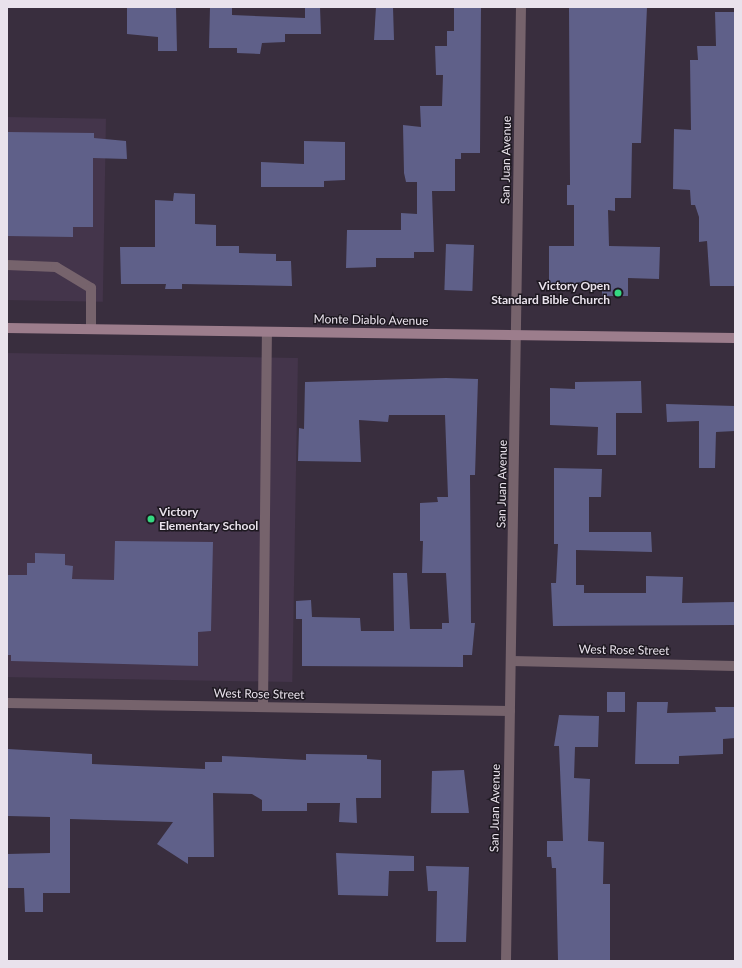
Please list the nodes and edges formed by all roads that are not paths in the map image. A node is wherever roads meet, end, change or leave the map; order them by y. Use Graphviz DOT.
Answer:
graph roads {
  1 [pos="521,7"];
  2 [pos="7,265"];
  3 [pos="7,328"];
  4 [pos="91,330"];
  5 [pos="267,332"];
  6 [pos="517,335"];
  7 [pos="735,338"];
  8 [pos="512,661"];
  9 [pos="735,666"];
  10 [pos="7,703"];
  11 [pos="263,707"];
  12 [pos="510,711"];
  13 [pos="506,961"];
  1 -- 6 [label="street, San Juan Avenue"];
  2 -- 4 [label="street"];
  3 -- 4 [label="street, Monte Diablo Avenue"];
  4 -- 5 [label="street, Monte Diablo Avenue"];
  5 -- 6 [label="street, Monte Diablo Avenue"];
  5 -- 11 [label="street"];
  6 -- 7 [label="street, Monte Diablo Avenue"];
  6 -- 8 [label="street, San Juan Avenue"];
  8 -- 9 [label="street, West Rose Street"];
  8 -- 12 [label="street, San Juan Avenue"];
  10 -- 11 [label="street, West Rose Street"];
  11 -- 12 [label="street, West Rose Street"];
  12 -- 13 [label="street, San Juan Avenue"];
}
